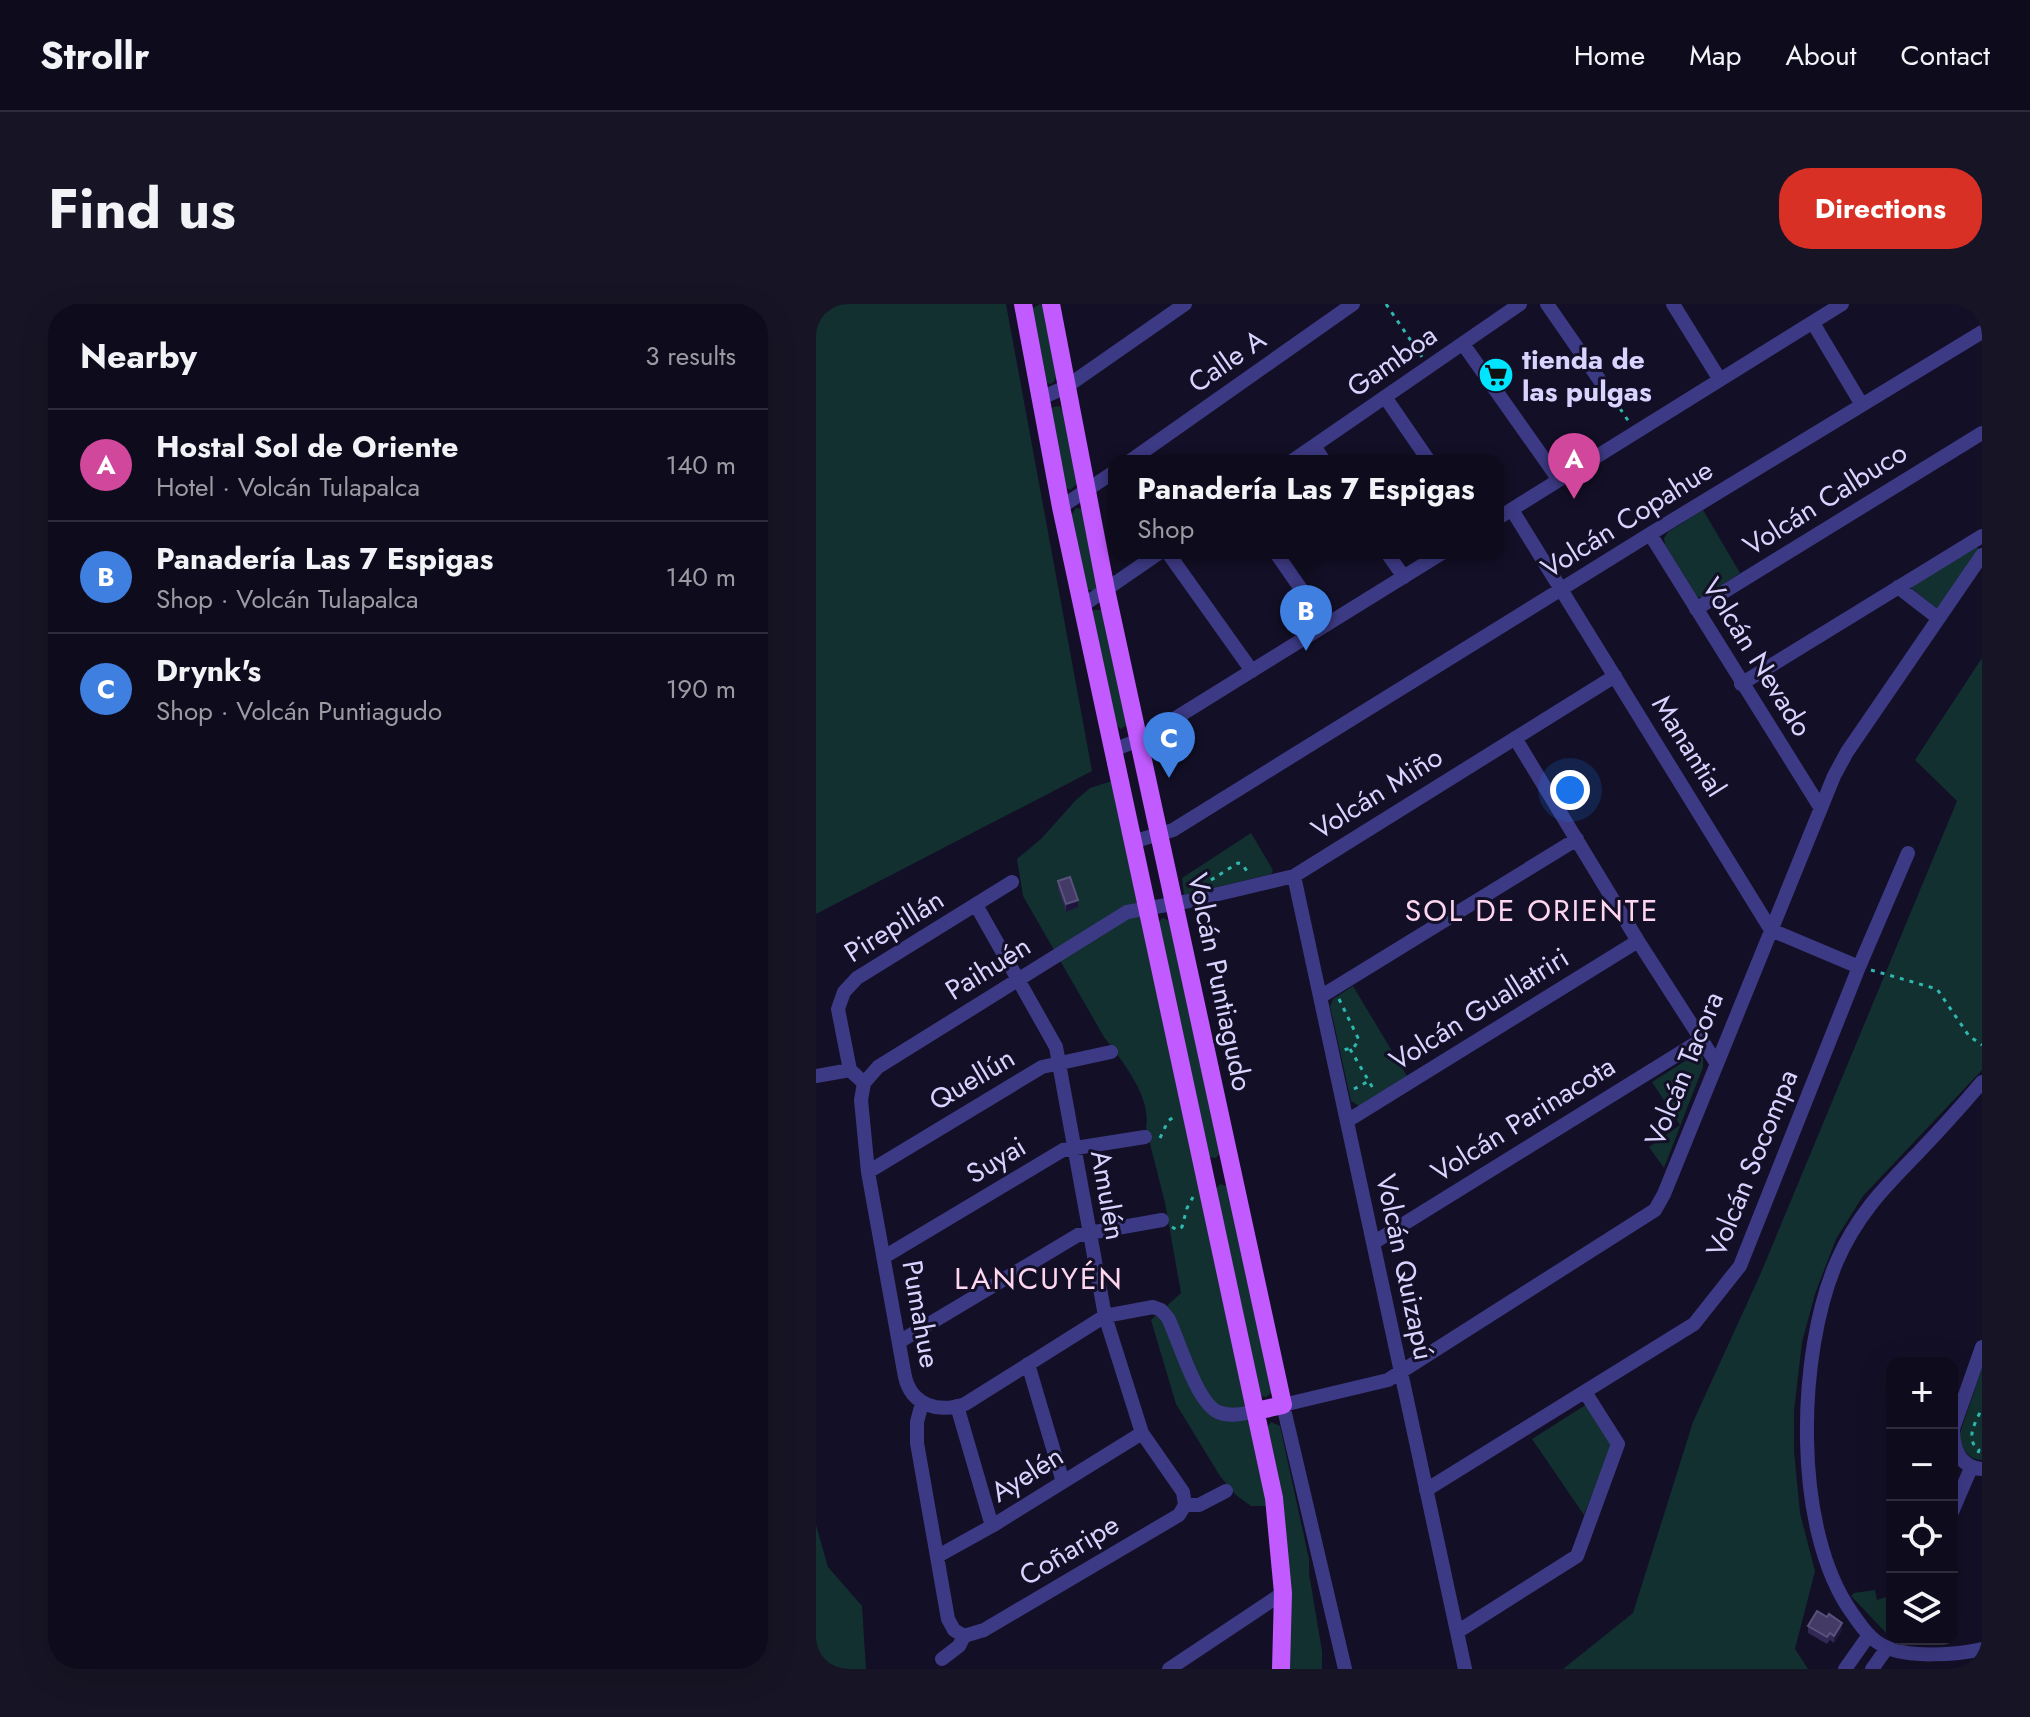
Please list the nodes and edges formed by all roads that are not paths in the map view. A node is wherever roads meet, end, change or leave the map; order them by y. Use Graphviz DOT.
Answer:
graph roads {
  1 [pos="1023,304"];
  2 [pos="1051,304"];
  3 [pos="1185,304"];
  4 [pos="1353,304"];
  5 [pos="1520,304"];
  6 [pos="1547,304"];
  7 [pos="1673,304"];
  8 [pos="1842,304"];
  9 [pos="1813,323"];
  10 [pos="1982,332"];
  11 [pos="1463,344"];
  12 [pos="1720,380"];
  13 [pos="1601,382"];
  14 [pos="1066,387"];
  15 [pos="1385,397"];
  16 [pos="1041,398"];
  17 [pos="1862,405"];
  18 [pos="1982,433"];
  19 [pos="1314,446"];
  20 [pos="1139,455"];
  21 [pos="1301,455"];
  22 [pos="1320,455"];
  23 [pos="1425,455"];
  24 [pos="1108,476"];
  25 [pos="1559,480"];
  26 [pos="1085,492"];
  27 [pos="1061,507"];
  28 [pos="1512,510"];
  29 [pos="1504,515"];
  30 [pos="1650,534"];
  31 [pos="1982,536"];
  32 [pos="1982,555"];
  33 [pos="1150,559"];
  34 [pos="1172,559"];
  35 [pos="1280,559"];
  36 [pos="1391,559"];
  37 [pos="1432,559"];
  38 [pos="1404,577"];
  39 [pos="1898,587"];
  40 [pos="1562,589"];
  41 [pos="1106,590"];
  42 [pos="1082,606"];
  43 [pos="1696,609"];
  44 [pos="1938,618"];
  45 [pos="1326,625"];
  46 [pos="1252,671"];
  47 [pos="1615,676"];
  48 [pos="1741,684"];
  49 [pos="1515,738"];
  50 [pos="1139,740"];
  51 [pos="1113,750"];
  52 [pos="1820,807"];
  53 [pos="1160,835"];
  54 [pos="1577,839"];
  55 [pos="1132,842"];
  56 [pos="1908,853"];
  57 [pos="1294,876"];
  58 [pos="1012,882"];
  59 [pos="1174,904"];
  60 [pos="976,905"];
  61 [pos="1146,908"];
  62 [pos="1771,930"];
  63 [pos="1638,941"];
  64 [pos="1859,967"];
  65 [pos="1019,980"];
  66 [pos="1320,997"];
  67 [pos="1701,1040"];
  68 [pos="1111,1052"];
  69 [pos="1059,1062"];
  70 [pos="1717,1064"];
  71 [pos="850,1070"];
  72 [pos="816,1076"];
  73 [pos="1982,1082"];
  74 [pos="864,1083"];
  75 [pos="1347,1121"];
  76 [pos="1145,1137"];
  77 [pos="1074,1148"];
  78 [pos="1231,1169"];
  79 [pos="868,1172"];
  80 [pos="1204,1174"];
  81 [pos="1162,1220"];
  82 [pos="1088,1233"];
  83 [pos="1373,1243"];
  84 [pos="884,1257"];
  85 [pos="1105,1316"];
  86 [pos="899,1342"];
  87 [pos="1982,1347"];
  88 [pos="1028,1364"];
  89 [pos="1401,1371"];
  90 [pos="1585,1392"];
  91 [pos="922,1403"];
  92 [pos="1283,1405"];
  93 [pos="957,1406"];
  94 [pos="1256,1411"];
  95 [pos="1142,1433"];
  96 [pos="1976,1468"];
  97 [pos="1063,1482"];
  98 [pos="1426,1490"];
  99 [pos="1226,1491"];
  100 [pos="1958,1501"];
  101 [pos="1185,1505"];
  102 [pos="992,1526"];
  103 [pos="938,1556"];
  104 [pos="1283,1593"];
  105 [pos="1457,1632"];
  106 [pos="1869,1635"];
  107 [pos="964,1636"];
  108 [pos="1884,1647"];
  109 [pos="1982,1649"];
  110 [pos="942,1659"];
  111 [pos="1169,1669"];
  112 [pos="1281,1669"];
  113 [pos="1345,1669"];
  114 [pos="1465,1669"];
  115 [pos="1845,1669"];
  116 [pos="1872,1669"];
  1 -- 16 [label="main road, Volcán Puntiagudo"];
  2 -- 14 [label="main road, Volcán Puntiagudo"];
  3 -- 14 [label="street"];
  4 -- 20 [label="street, Calle A"];
  5 -- 11 [label="street, Gamboa"];
  6 -- 13 [label="street"];
  7 -- 12 [label="street"];
  8 -- 9 [label="street"];
  9 -- 12 [label="street"];
  9 -- 17 [label="street"];
  10 -- 17 [label="street, Volcán Copahue"];
  11 -- 15 [label="street, Gamboa"];
  11 -- 25 [label="street"];
  12 -- 25 [label="street"];
  14 -- 16 [label="street"];
  14 -- 26 [label="main road, Volcán Puntiagudo"];
  15 -- 19 [label="street, Gamboa"];
  15 -- 23 [label="street"];
  16 -- 27 [label="main road, Volcán Puntiagudo"];
  17 -- 30 [label="street, Volcán Copahue"];
  18 -- 43 [label="street, Volcán Calbuco"];
  19 -- 21 [label="street, Gamboa"];
  19 -- 22 [label="street"];
  24 -- 26 [label="street"];
  25 -- 28 [label="street"];
  26 -- 27 [label="street"];
  26 -- 41 [label="main road, Volcán Puntiagudo"];
  27 -- 42 [label="main road, Volcán Puntiagudo"];
  28 -- 29 [label="street"];
  28 -- 40 [label="street, Manantial"];
  30 -- 40 [label="street, Volcán Copahue"];
  30 -- 43 [label="street, Volcán Nevado"];
  31 -- 39 [label="street"];
  32 -- 44 [label="street, Volcán Tacora"];
  33 -- 41 [label="street"];
  34 -- 46 [label="street"];
  35 -- 45 [label="street"];
  36 -- 38 [label="street"];
  37 -- 38 [label="street"];
  38 -- 45 [label="street"];
  39 -- 44 [label="street"];
  39 -- 48 [label="street"];
  40 -- 47 [label="street, Manantial"];
  40 -- 53 [label="street, Volcán Copahue"];
  41 -- 42 [label="street"];
  41 -- 50 [label="main road, Volcán Puntiagudo"];
  42 -- 51 [label="main road, Volcán Puntiagudo"];
  43 -- 48 [label="street, Volcán Nevado"];
  44 -- 52 [label="street, Volcán Tacora"];
  45 -- 46 [label="street"];
  46 -- 50 [label="street"];
  47 -- 49 [label="street, Volcán Miño"];
  47 -- 62 [label="street, Manantial"];
  48 -- 52 [label="street, Volcán Nevado"];
  49 -- 54 [label="street"];
  49 -- 57 [label="street, Volcán Miño"];
  50 -- 51 [label="street"];
  50 -- 53 [label="main road, Volcán Puntiagudo"];
  51 -- 55 [label="main road, Volcán Puntiagudo"];
  52 -- 62 [label="street, Volcán Tacora"];
  53 -- 55 [label="street, Volcán Copahue"];
  53 -- 59 [label="main road, Volcán Puntiagudo"];
  54 -- 63 [label="street"];
  54 -- 66 [label="street"];
  55 -- 61 [label="main road, Volcán Puntiagudo"];
  56 -- 64 [label="street, Volcán Socompa"];
  57 -- 59 [label="street, Volcán Miño"];
  57 -- 66 [label="street, Volcán Quizapú"];
  58 -- 60 [label="street, Pirepillán"];
  59 -- 61 [label="street, Volcán Miño"];
  59 -- 78 [label="main road, Volcán Puntiagudo"];
  60 -- 65 [label="street, Pirepillán"];
  60 -- 71 [label="street, Pirepillán"];
  61 -- 65 [label="street, Paihuén"];
  61 -- 80 [label="main road, Volcán Puntiagudo"];
  62 -- 64 [label="street"];
  62 -- 70 [label="street, Volcán Tacora"];
  63 -- 67 [label="street"];
  63 -- 75 [label="street, Volcán Guallatriri"];
  64 -- 90 [label="street, Volcán Socompa"];
  65 -- 69 [label="street, Amulén"];
  65 -- 74 [label="street, Paihuén"];
  66 -- 75 [label="street, Volcán Quizapú"];
  67 -- 70 [label="street"];
  67 -- 83 [label="street, Volcán Parinacota"];
  68 -- 69 [label="street, Quellún"];
  69 -- 77 [label="street, Amulén"];
  69 -- 79 [label="street, Quellún"];
  70 -- 89 [label="street, Volcán Tacora"];
  71 -- 72 [label="street"];
  71 -- 74 [label="street"];
  73 -- 106 [label="street"];
  74 -- 79 [label="street, Pumahue"];
  75 -- 83 [label="street, Volcán Quizapú"];
  76 -- 77 [label="street, Suyai"];
  77 -- 82 [label="street, Amulén"];
  77 -- 84 [label="street, Suyai"];
  78 -- 80 [label="main road"];
  78 -- 92 [label="main road, Volcán Puntiagudo"];
  79 -- 84 [label="street, Pumahue"];
  80 -- 94 [label="main road, Volcán Puntiagudo"];
  81 -- 82 [label="street"];
  82 -- 85 [label="street, Amulén"];
  82 -- 86 [label="street"];
  83 -- 89 [label="street, Volcán Quizapú"];
  84 -- 86 [label="street, Pumahue"];
  85 -- 88 [label="street"];
  85 -- 94 [label="street"];
  85 -- 95 [label="street, Amulén"];
  86 -- 91 [label="street, Pumahue"];
  87 -- 96 [label="street"];
  88 -- 93 [label="street"];
  88 -- 97 [label="street"];
  89 -- 92 [label="street, Volcán Tacora"];
  89 -- 98 [label="street, Volcán Quizapú"];
  90 -- 98 [label="street, Volcán Socompa"];
  90 -- 105 [label="street"];
  91 -- 93 [label="street"];
  91 -- 103 [label="street, Pumahue"];
  92 -- 94 [label="main road, Volcán Tacora"];
  92 -- 113 [label="street, Volcán Puntiagudo"];
  93 -- 102 [label="street"];
  94 -- 104 [label="main road, Volcán Puntiagudo"];
  95 -- 97 [label="street, Ayelén"];
  95 -- 101 [label="street, Amulén"];
  96 -- 100 [label="street"];
  97 -- 102 [label="street, Ayelén"];
  98 -- 105 [label="street, Volcán Quizapú"];
  99 -- 101 [label="street, Coñaripe"];
  101 -- 107 [label="street, Coñaripe"];
  102 -- 103 [label="street, Ayelén"];
  103 -- 107 [label="street, Pumahue"];
  104 -- 111 [label="street"];
  104 -- 112 [label="main road, Volcán Puntiagudo"];
  105 -- 114 [label="street, Volcán Quizapú"];
  106 -- 108 [label="street"];
  106 -- 115 [label="street"];
  107 -- 110 [label="street, Coñaripe"];
  108 -- 109 [label="street"];
  108 -- 116 [label="street"];
}
